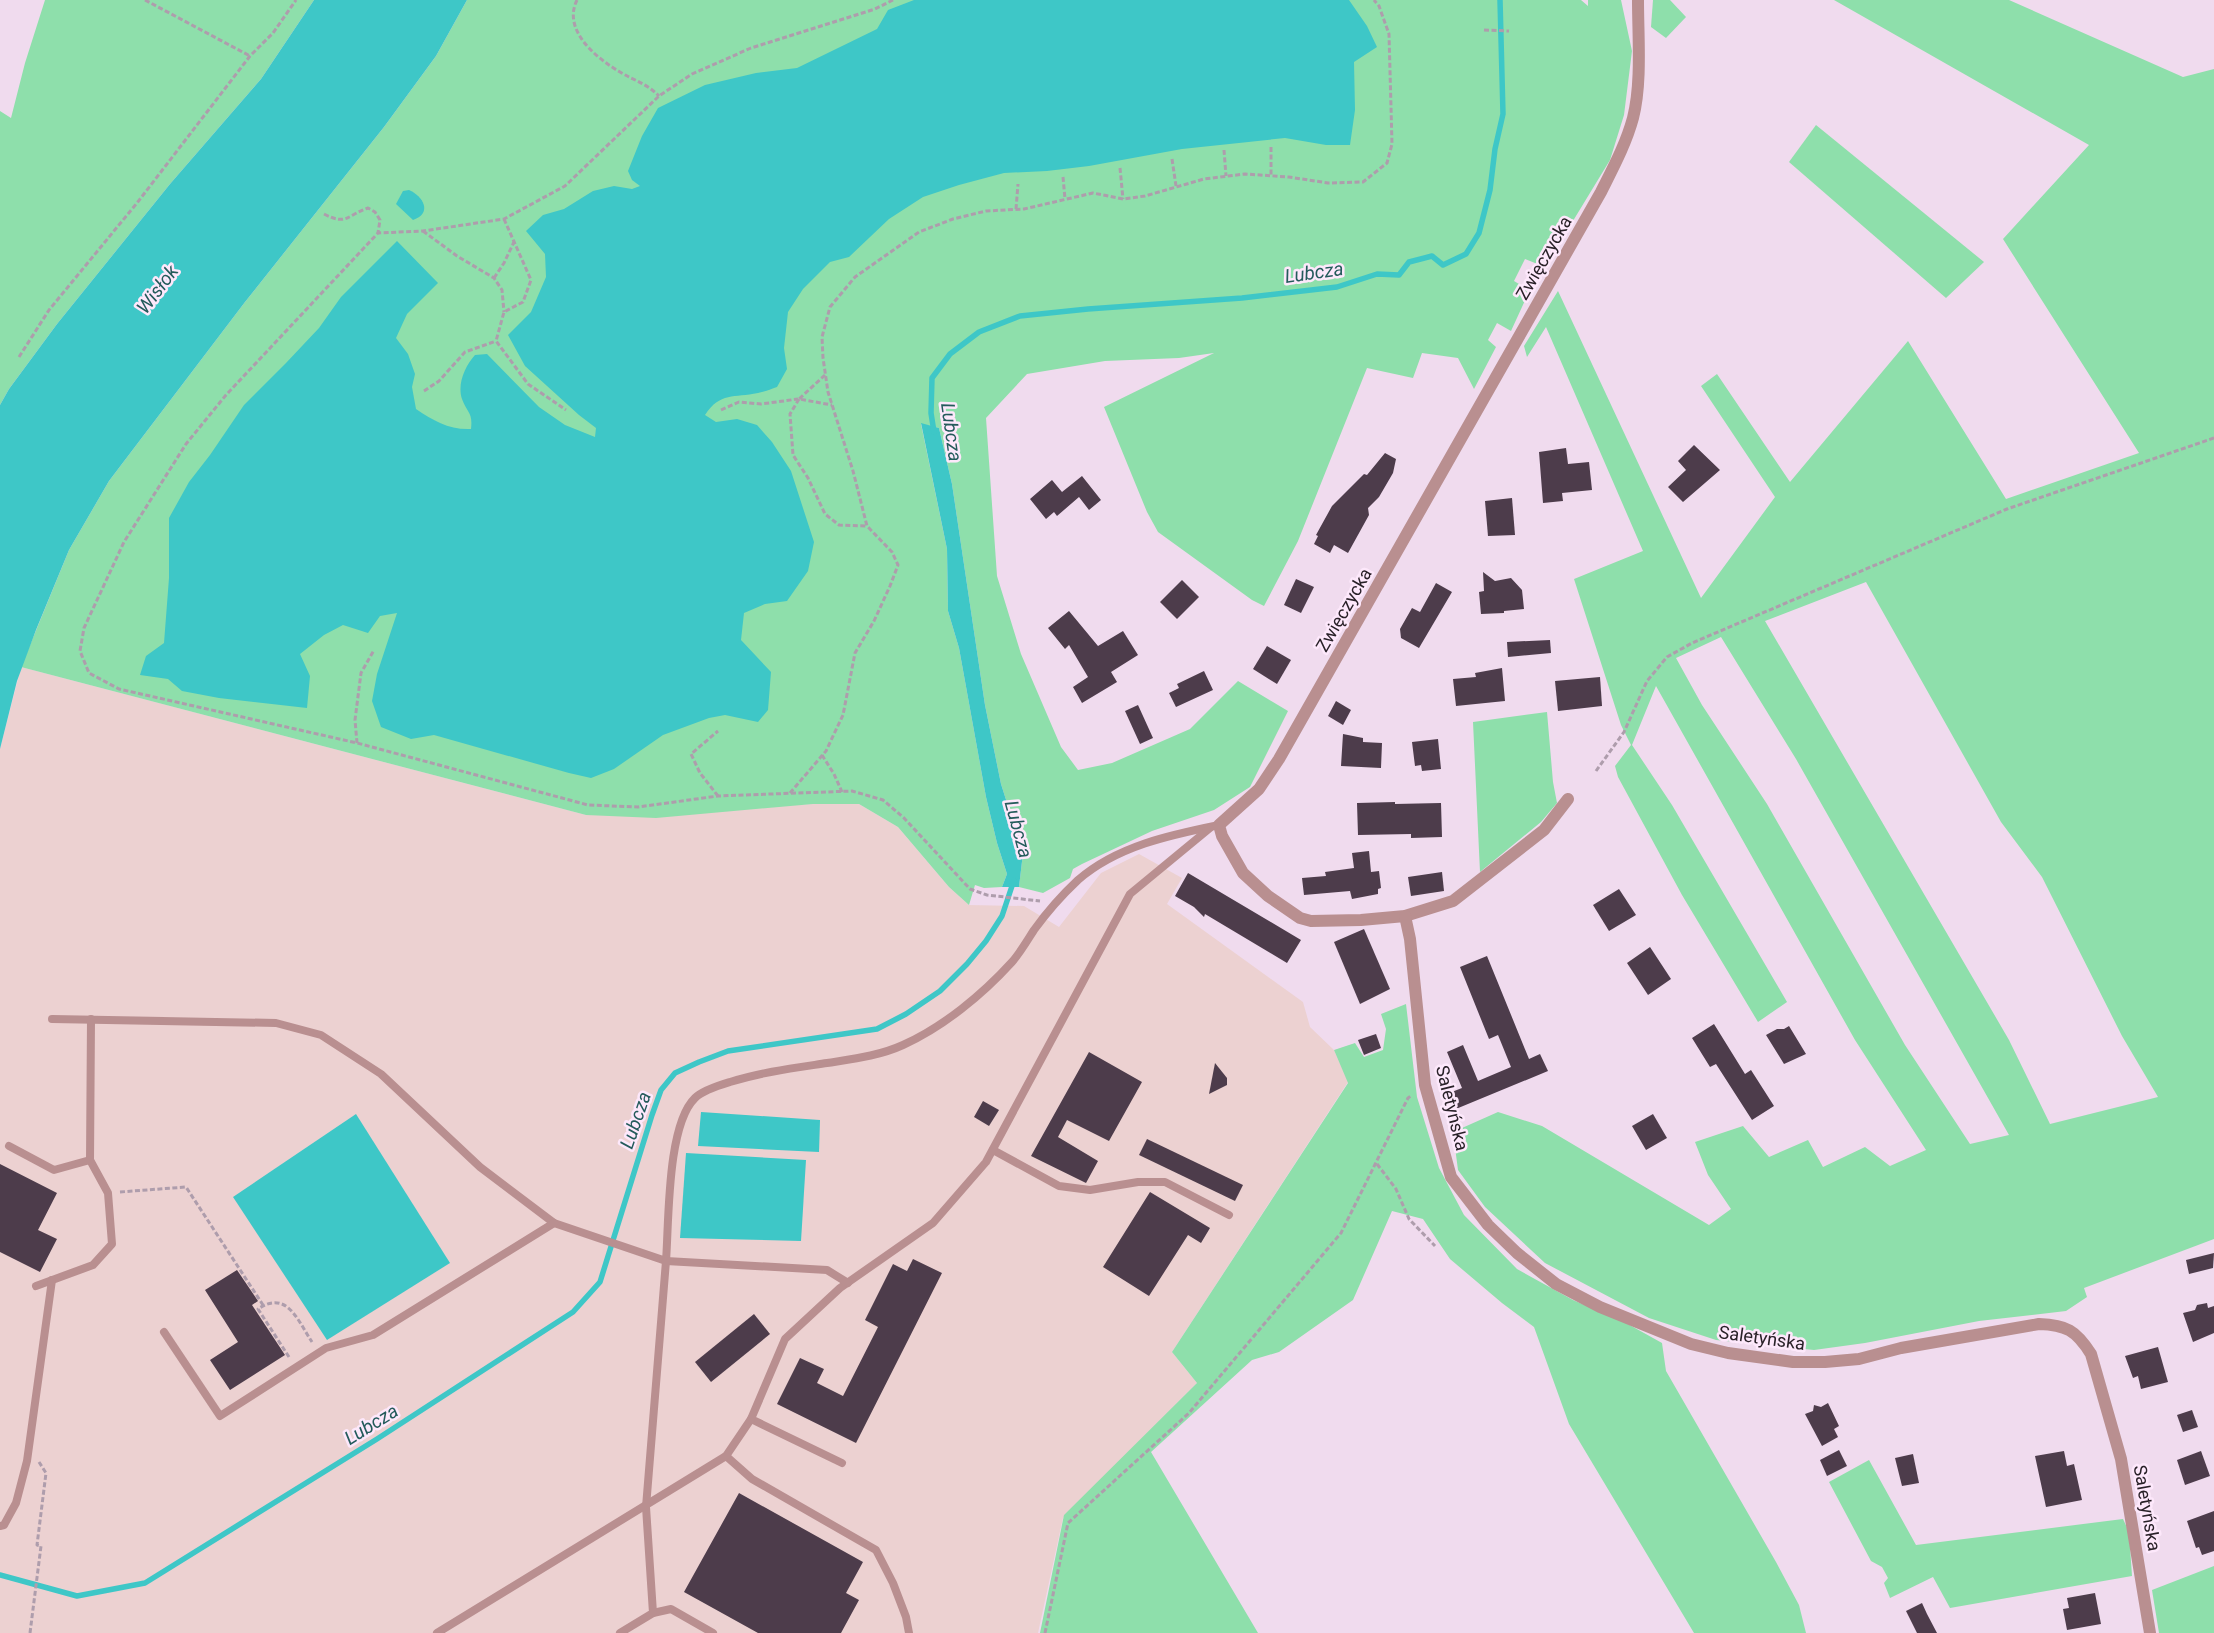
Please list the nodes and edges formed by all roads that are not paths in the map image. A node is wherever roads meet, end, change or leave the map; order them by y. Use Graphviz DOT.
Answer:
graph roads {
  1 [pos="1638,0"];
  2 [pos="1568,799"];
  3 [pos="1216,826"];
  4 [pos="1405,916"];
  5 [pos="52,1019"];
  6 [pos="91,1020"];
  7 [pos="9,1146"];
  8 [pos="993,1150"];
  9 [pos="90,1160"];
  10 [pos="1229,1215"];
  11 [pos="554,1223"];
  12 [pos="666,1261"];
  13 [pos="52,1280"];
  14 [pos="848,1282"];
  15 [pos="36,1286"];
  16 [pos="164,1332"];
  17 [pos="751,1419"];
  18 [pos="726,1456"];
  19 [pos="842,1463"];
  20 [pos="646,1507"];
  21 [pos="0,1526"];
  22 [pos="653,1613"];
  23 [pos="437,1633"];
  24 [pos="620,1633"];
  25 [pos="713,1633"];
  26 [pos="909,1633"];
  27 [pos="2150,1633"];
  1 -- 3 [label="street, Zwięczycka"];
  2 -- 4 [label="street"];
  3 -- 4 [label="street"];
  3 -- 8 [label="lane"];
  3 -- 12 [label="lane"];
  4 -- 27 [label="street, Saletyńska"];
  5 -- 6 [label="lane"];
  6 -- 9 [label="lane"];
  6 -- 11 [label="lane"];
  7 -- 9 [label="lane"];
  8 -- 10 [label="lane"];
  8 -- 14 [label="lane"];
  9 -- 13 [label="lane"];
  11 -- 12 [label="lane"];
  11 -- 16 [label="lane"];
  12 -- 14 [label="lane"];
  12 -- 20 [label="lane"];
  13 -- 15 [label="lane"];
  13 -- 21 [label="lane"];
  14 -- 17 [label="lane"];
  17 -- 18 [label="lane"];
  17 -- 19 [label="lane"];
  18 -- 20 [label="lane"];
  18 -- 26 [label="lane"];
  20 -- 22 [label="lane"];
  20 -- 23 [label="lane"];
  22 -- 24 [label="lane"];
  22 -- 25 [label="lane"];
}
